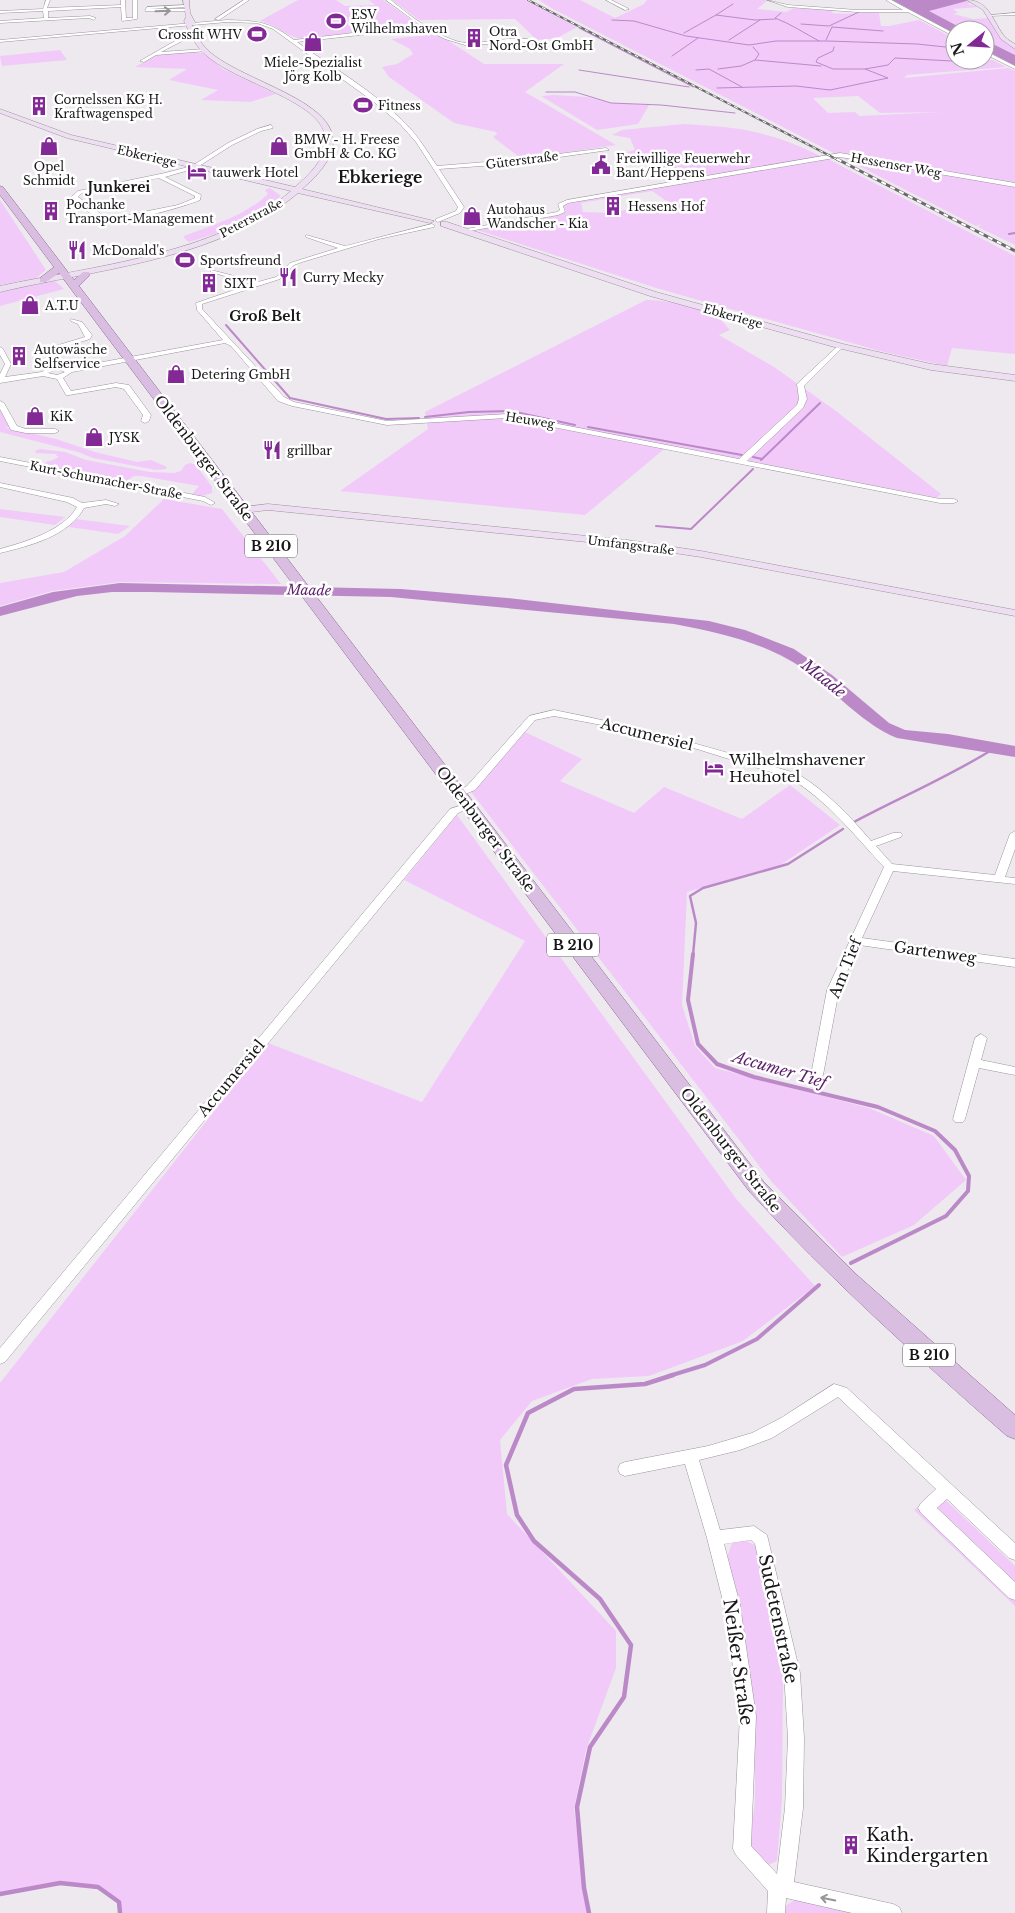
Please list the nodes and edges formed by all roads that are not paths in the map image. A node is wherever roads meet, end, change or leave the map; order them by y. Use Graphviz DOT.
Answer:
graph roads {
  1 [pos="1,0"];
  2 [pos="9,0"];
  3 [pos="48,0"];
  4 [pos="134,0"];
  5 [pos="247,0"];
  6 [pos="388,0"];
  7 [pos="608,0"];
  8 [pos="769,0"];
  9 [pos="888,0"];
  10 [pos="970,0"];
  11 [pos="124,3"];
  12 [pos="186,5"];
  13 [pos="0,8"];
  14 [pos="44,8"];
  15 [pos="627,9"];
  16 [pos="909,11"];
  17 [pos="0,13"];
  18 [pos="1015,14"];
  19 [pos="991,16"];
  20 [pos="216,19"];
  21 [pos="46,21"];
  22 [pos="130,21"];
  23 [pos="190,22"];
  24 [pos="0,23"];
  25 [pos="426,26"];
  26 [pos="140,29"];
  27 [pos="47,30"];
  28 [pos="122,30"];
  29 [pos="945,31"];
  30 [pos="192,36"];
  31 [pos="47,37"];
  32 [pos="0,41"];
  33 [pos="294,41"];
  34 [pos="536,42"];
  35 [pos="199,43"];
  36 [pos="1015,47"];
  37 [pos="163,50"];
  38 [pos="205,50"];
  39 [pos="174,53"];
  40 [pos="154,55"];
  41 [pos="995,57"];
  42 [pos="142,61"];
  43 [pos="1015,68"];
  44 [pos="0,111"];
  45 [pos="271,127"];
  46 [pos="606,150"];
  47 [pos="194,167"];
  48 [pos="437,168"];
  49 [pos="159,176"];
  50 [pos="307,182"];
  51 [pos="272,184"];
  52 [pos="1015,185"];
  53 [pos="0,189"];
  54 [pos="298,190"];
  55 [pos="313,194"];
  56 [pos="326,197"];
  57 [pos="287,199"];
  58 [pos="435,223"];
  59 [pos="461,229"];
  60 [pos="308,236"];
  61 [pos="345,248"];
  62 [pos="214,271"];
  63 [pos="90,272"];
  64 [pos="64,274"];
  65 [pos="38,281"];
  66 [pos="258,284"];
  67 [pos="74,286"];
  68 [pos="0,290"];
  69 [pos="73,320"];
  70 [pos="226,341"];
  71 [pos="841,346"];
  72 [pos="0,350"];
  73 [pos="130,359"];
  74 [pos="58,367"];
  75 [pos="69,370"];
  76 [pos="44,374"];
  77 [pos="59,377"];
  78 [pos="1015,378"];
  79 [pos="0,381"];
  80 [pos="0,403"];
  81 [pos="145,421"];
  82 [pos="55,431"];
  83 [pos="0,459"];
  84 [pos="741,462"];
  85 [pos="0,485"];
  86 [pos="954,501"];
  87 [pos="210,503"];
  88 [pos="115,504"];
  89 [pos="80,506"];
  90 [pos="244,510"];
  91 [pos="0,551"];
  92 [pos="1015,613"];
  93 [pos="464,799"];
  94 [pos="1015,834"];
  95 [pos="898,835"];
  96 [pos="869,845"];
  97 [pos="889,866"];
  98 [pos="999,879"];
  99 [pos="1015,881"];
  100 [pos="856,941"];
  101 [pos="1015,963"];
  102 [pos="981,1038"];
  103 [pos="974,1063"];
  104 [pos="1015,1071"];
  105 [pos="817,1075"];
  106 [pos="959,1119"];
  107 [pos="0,1358"];
  108 [pos="1015,1429"];
  109 [pos="690,1456"];
  110 [pos="625,1469"];
  111 [pos="946,1490"];
  112 [pos="715,1538"];
  113 [pos="1015,1553"];
  114 [pos="1015,1593"];
  115 [pos="781,1889"];
  116 [pos="776,1913"];
  117 [pos="893,1913"];
  1 -- 2 [label="street"];
  1 -- 13 [label="street"];
  3 -- 14 [label="street"];
  4 -- 22 [label="street"];
  5 -- 20 [label="street"];
  6 -- 25 [label="street"];
  7 -- 15 [label="street"];
  8 -- 16 [label="street"];
  9 -- 16 [label="street"];
  10 -- 19 [label="street"];
  11 -- 14 [label="street"];
  11 -- 22 [label="street"];
  12 -- 12 [label="street, one-way"];
  12 -- 23 [label="street, Peterstraße"];
  13 -- 14 [label="street"];
  14 -- 17 [label="street"];
  14 -- 21 [label="street"];
  16 -- 29 [label="street"];
  18 -- 19 [label="street"];
  19 -- 36 [label="street"];
  21 -- 21 [label="street"];
  21 -- 24 [label="street"];
  22 -- 26 [label="street"];
  22 -- 28 [label="street"];
  23 -- 26 [label="street"];
  23 -- 30 [label="street, Peterstraße"];
  23 -- 33 [label="street"];
  23 -- 35 [label="street, Peterstraße"];
  25 -- 33 [label="street"];
  25 -- 34 [label="street"];
  26 -- 28 [label="street"];
  27 -- 31 [label="street"];
  28 -- 31 [label="street"];
  30 -- 35 [label="street, Peterstraße"];
  30 -- 37 [label="street"];
  31 -- 32 [label="street"];
  33 -- 48 [label="street"];
  35 -- 38 [label="street, Peterstraße"];
  37 -- 39 [label="street"];
  37 -- 40 [label="street"];
  38 -- 39 [label="street"];
  38 -- 50 [label="street, Peterstraße"];
  39 -- 40 [label="street"];
  40 -- 42 [label="street"];
  41 -- 43 [label="street"];
  44 -- 47 [label="street, Ebkeriege"];
  45 -- 47 [label="street"];
  46 -- 48 [label="street, Güterstraße"];
  47 -- 49 [label="street"];
  47 -- 51 [label="street, Ebkeriege"];
  48 -- 58 [label="street"];
  49 -- 49 [label="street"];
  50 -- 51 [label="street"];
  50 -- 54 [label="street, Peterstraße"];
  50 -- 55 [label="street"];
  51 -- 54 [label="street, Ebkeriege"];
  51 -- 57 [label="street"];
  52 -- 59 [label="street, Hessenser Weg"];
  53 -- 64 [label="main road, Oldenburger Straße / B 210"];
  54 -- 55 [label="street, Ebkeriege"];
  54 -- 57 [label="street, Peterstraße"];
  55 -- 56 [label="street, Ebkeriege"];
  56 -- 57 [label="street"];
  56 -- 58 [label="street, Ebkeriege"];
  57 -- 63 [label="street, Peterstraße"];
  58 -- 59 [label="street, Ebkeriege"];
  58 -- 61 [label="street"];
  59 -- 71 [label="street, Ebkeriege"];
  60 -- 61 [label="street"];
  61 -- 66 [label="street"];
  62 -- 66 [label="street"];
  63 -- 64 [label="street, Peterstraße"];
  63 -- 67 [label="main road"];
  64 -- 65 [label="main road"];
  64 -- 67 [label="main road, Oldenburger Straße / B 210"];
  65 -- 68 [label="street"];
  66 -- 70 [label="street"];
  67 -- 73 [label="main road, Oldenburger Straße / B 210"];
  69 -- 74 [label="street"];
  70 -- 73 [label="street"];
  70 -- 84 [label="street, Heuweg"];
  71 -- 78 [label="street, Ebkeriege"];
  71 -- 84 [label="street"];
  72 -- 79 [label="street"];
  73 -- 75 [label="street"];
  73 -- 90 [label="main road, Oldenburger Straße / B 210"];
  74 -- 75 [label="street"];
  74 -- 76 [label="street"];
  75 -- 77 [label="street"];
  76 -- 77 [label="street"];
  76 -- 79 [label="street"];
  77 -- 81 [label="street"];
  80 -- 82 [label="street"];
  83 -- 87 [label="street, Kurt-Schumacher-Straße"];
  84 -- 86 [label="street, Heuweg"];
  85 -- 89 [label="street"];
  88 -- 89 [label="street"];
  89 -- 91 [label="street"];
  90 -- 92 [label="street, Umfangstraße"];
  90 -- 93 [label="main road, Oldenburger Straße / B 210"];
  93 -- 96 [label="street, Accumersiel"];
  93 -- 107 [label="street, Accumersiel"];
  93 -- 108 [label="main road, Oldenburger Straße / B 210"];
  94 -- 98 [label="street"];
  95 -- 96 [label="street"];
  96 -- 97 [label="street, Accumersiel"];
  97 -- 98 [label="street"];
  97 -- 100 [label="street, Am Tief"];
  98 -- 99 [label="street"];
  100 -- 101 [label="street, Gartenweg"];
  100 -- 105 [label="street, Am Tief"];
  102 -- 103 [label="street"];
  103 -- 104 [label="street"];
  103 -- 106 [label="street"];
  109 -- 110 [label="street"];
  109 -- 111 [label="street"];
  109 -- 112 [label="street, Neißer Straße"];
  111 -- 113 [label="street"];
  111 -- 114 [label="street"];
  112 -- 115 [label="street, Neißer Straße"];
  112 -- 115 [label="street, Sudetenstraße"];
  115 -- 116 [label="street, Sudetenstraße"];
  117 -- 115 [label="street, one-way"];
}
